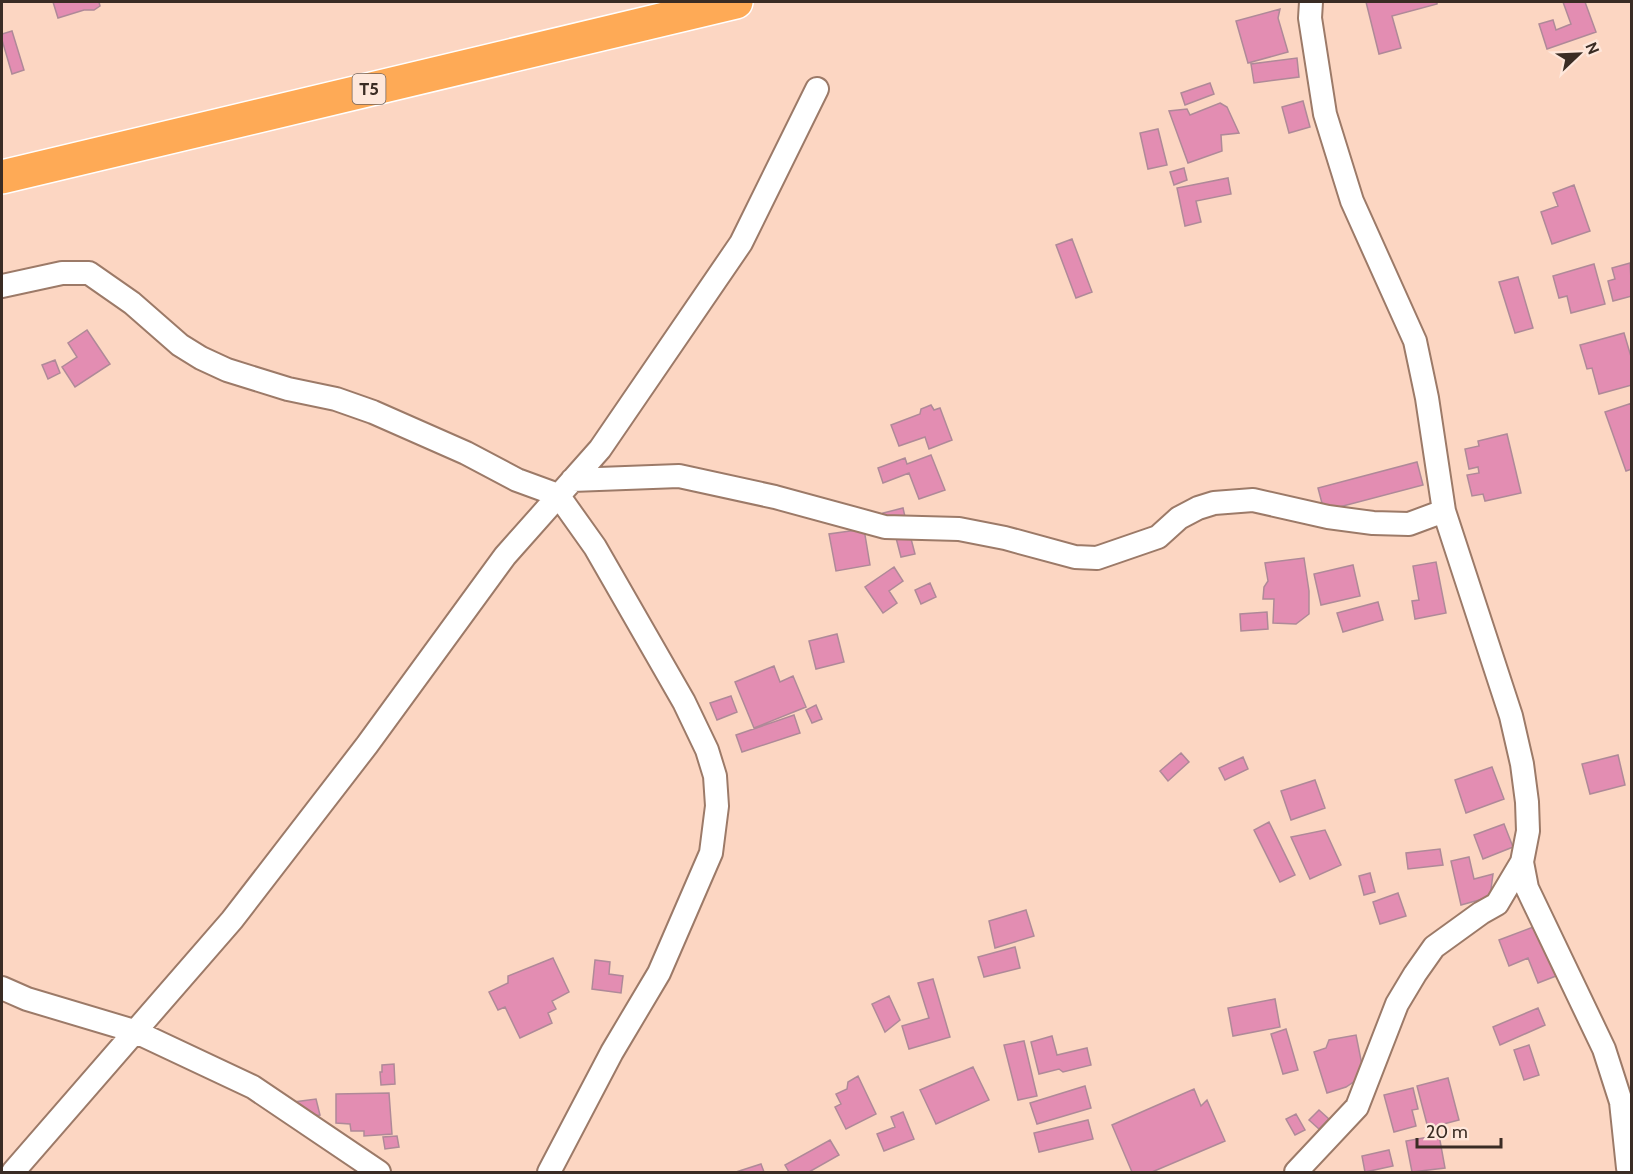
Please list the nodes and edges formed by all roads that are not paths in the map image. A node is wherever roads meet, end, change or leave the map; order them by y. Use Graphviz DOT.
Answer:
graph roads {
  1 [pos="736,2"];
  2 [pos="1311,2"];
  3 [pos="817,89"];
  4 [pos="2,177"];
  5 [pos="2,286"];
  6 [pos="565,487"];
  7 [pos="1444,511"];
  8 [pos="1522,862"];
  9 [pos="2,988"];
  10 [pos="134,1031"];
  11 [pos="13,1173"];
  12 [pos="379,1173"];
  13 [pos="549,1173"];
  14 [pos="1296,1173"];
  15 [pos="1631,1173"];
  1 -- 4 [label="highway, T5"];
  2 -- 7 [label="street"];
  3 -- 6 [label="street"];
  5 -- 6 [label="street"];
  6 -- 7 [label="street"];
  6 -- 10 [label="street"];
  6 -- 13 [label="street"];
  7 -- 8 [label="street"];
  8 -- 14 [label="street"];
  8 -- 15 [label="street"];
  9 -- 10 [label="street"];
  10 -- 11 [label="street"];
  10 -- 12 [label="street"];
}
